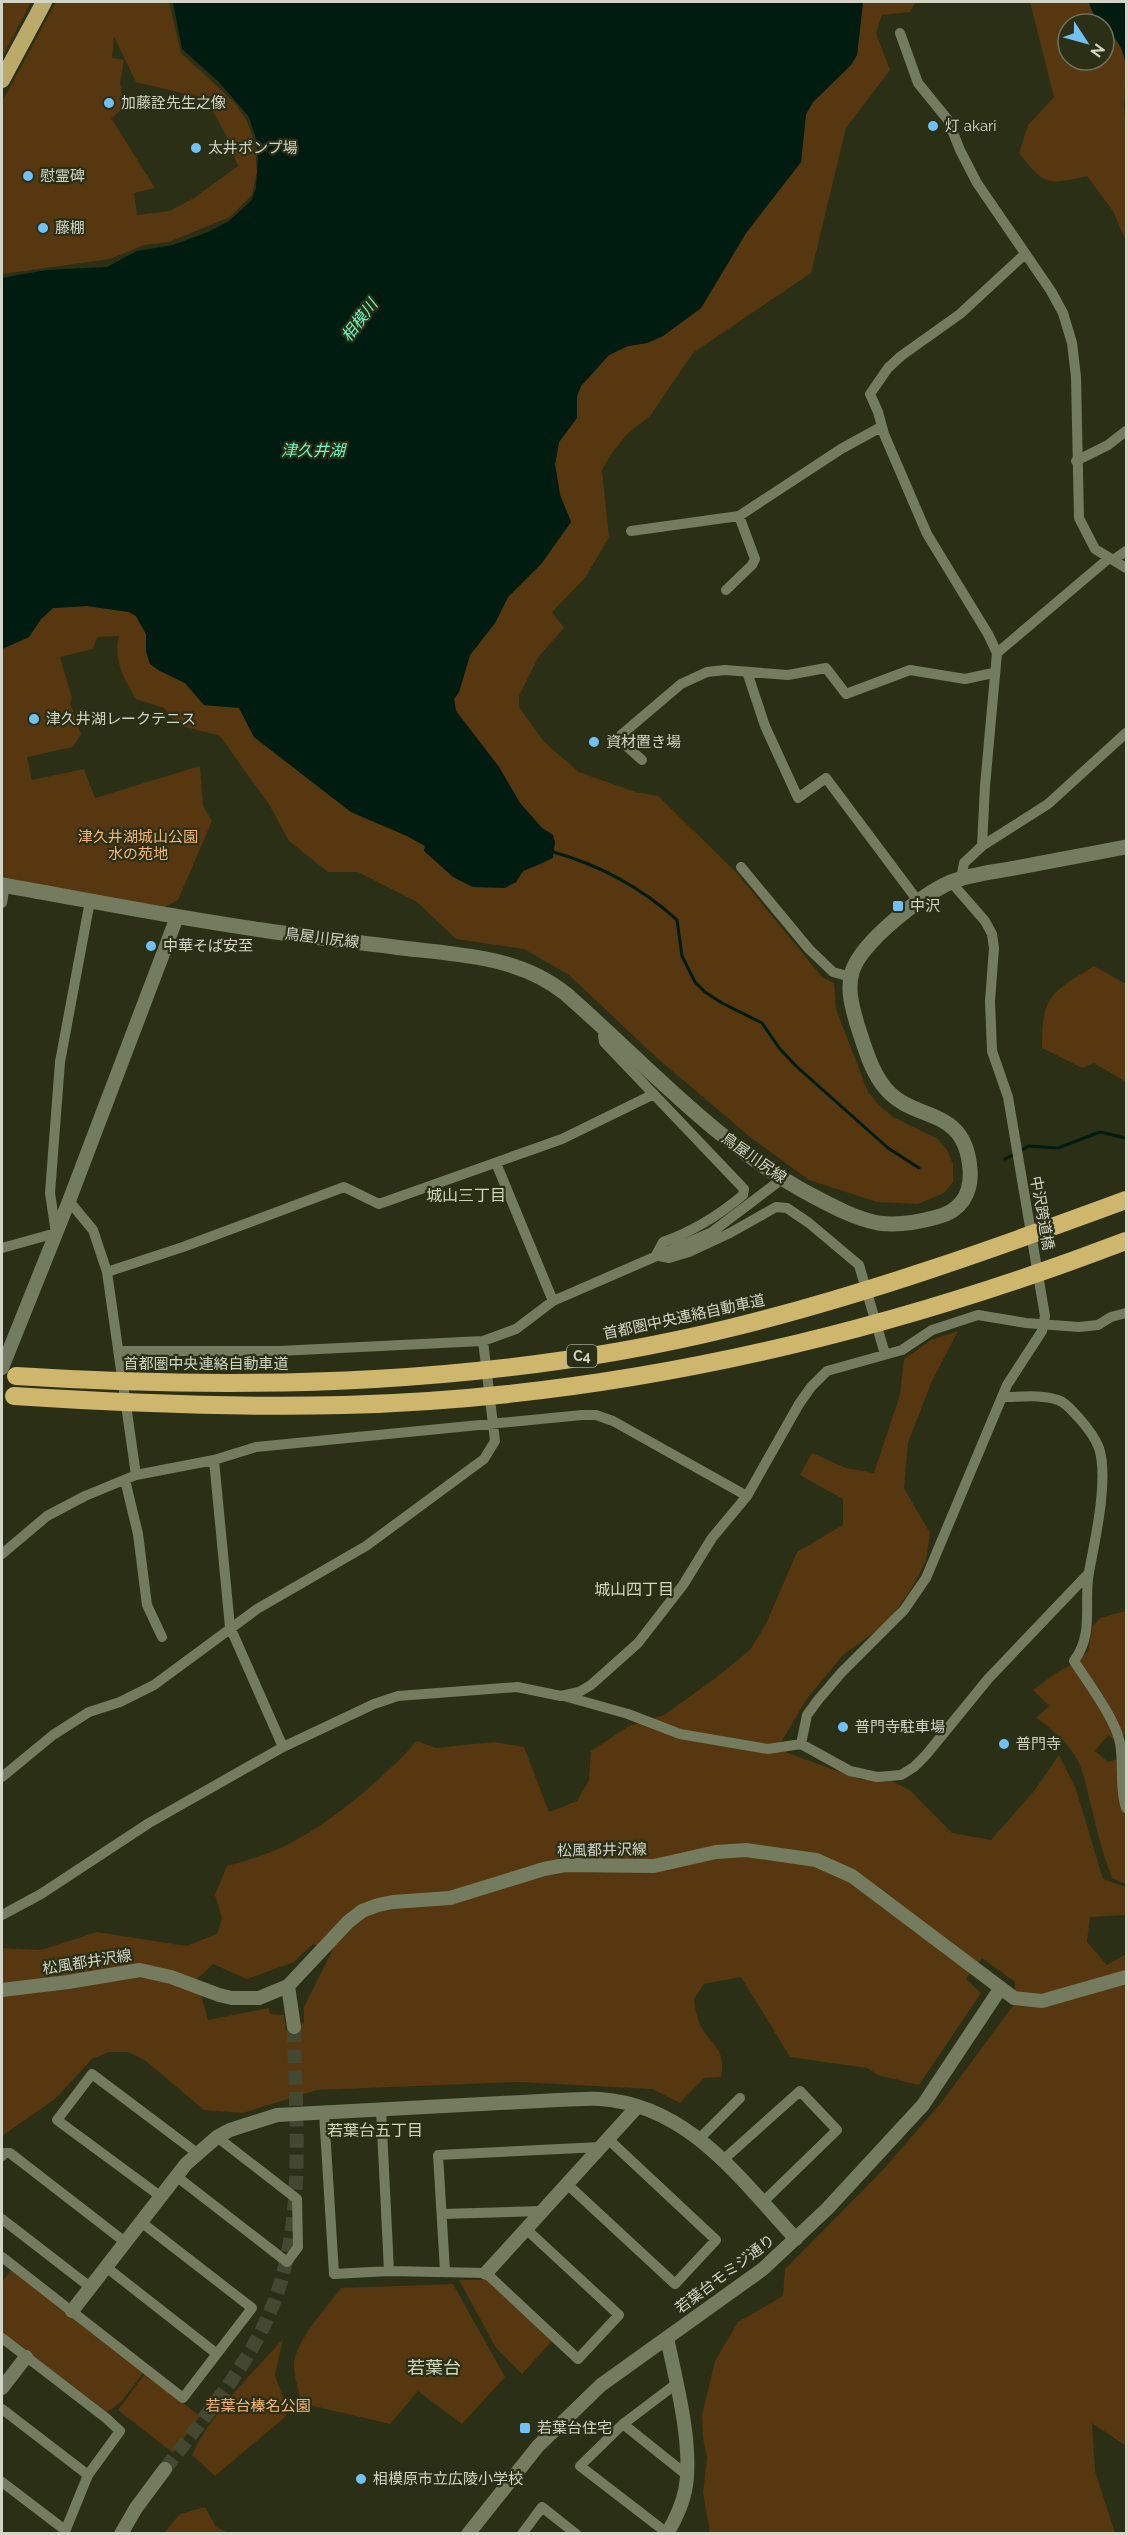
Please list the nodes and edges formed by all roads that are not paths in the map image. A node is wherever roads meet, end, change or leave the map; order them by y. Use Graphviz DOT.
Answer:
graph roads {
  1 [pos="44,2"];
  2 [pos="900,33"];
  3 [pos="2,80"];
  4 [pos="1024,254"];
  5 [pos="881,427"];
  6 [pos="1126,432"];
  7 [pos="1076,461"];
  8 [pos="739,516"];
  9 [pos="631,531"];
  10 [pos="1126,551"];
  11 [pos="1110,559"];
  12 [pos="1126,568"];
  13 [pos="726,590"];
  14 [pos="997,653"];
  15 [pos="747,672"];
  16 [pos="993,673"];
  17 [pos="1126,733"];
  18 [pos="642,760"];
  19 [pos="982,846"];
  20 [pos="1126,847"];
  21 [pos="741,867"];
  22 [pos="956,881"];
  23 [pos="3,885"];
  24 [pos="90,901"];
  25 [pos="918,901"];
  26 [pos="2,903"];
  27 [pos="177,917"];
  28 [pos="851,977"];
  29 [pos="607,1030"];
  30 [pos="654,1094"];
  31 [pos="496,1163"];
  32 [pos="782,1179"];
  33 [pos="1126,1200"];
  34 [pos="69,1201"];
  35 [pos="56,1233"];
  36 [pos="1126,1241"];
  37 [pos="2,1248"];
  38 [pos="656,1255"];
  39 [pos="107,1272"];
  40 [pos="553,1301"];
  41 [pos="1126,1313"];
  42 [pos="1044,1324"];
  43 [pos="483,1345"];
  44 [pos="885,1354"];
  45 [pos="120,1356"];
  46 [pos="6,1368"];
  47 [pos="14,1396"];
  48 [pos="1003,1397"];
  49 [pos="494,1425"];
  50 [pos="214,1460"];
  51 [pos="136,1474"];
  52 [pos="125,1480"];
  53 [pos="747,1496"];
  54 [pos="2,1554"];
  55 [pos="1089,1573"];
  56 [pos="230,1627"];
  57 [pos="162,1637"];
  58 [pos="561,1696"];
  59 [pos="801,1744"];
  60 [pos="283,1747"];
  61 [pos="2,1777"];
  62 [pos="1126,1808"];
  63 [pos="2,1915"];
  64 [pos="1126,1977"];
  65 [pos="288,1986"];
  66 [pos="1000,1989"];
  67 [pos="2,1990"];
  68 [pos="294,2027"];
  69 [pos="740,2098"];
  70 [pos="638,2107"];
  71 [pos="381,2109"];
  72 [pos="324,2113"];
  73 [pos="217,2137"];
  74 [pos="700,2138"];
  75 [pos="604,2143"];
  76 [pos="197,2153"];
  77 [pos="2,2156"];
  78 [pos="723,2160"];
  79 [pos="176,2176"];
  80 [pos="567,2184"];
  81 [pos="160,2196"];
  82 [pos="762,2203"];
  83 [pos="542,2211"];
  84 [pos="442,2214"];
  85 [pos="2,2219"];
  86 [pos="141,2222"];
  87 [pos="526,2229"];
  88 [pos="796,2239"];
  89 [pos="125,2242"];
  90 [pos="2,2257"];
  91 [pos="106,2267"];
  92 [pos="389,2271"];
  93 [pos="445,2271"];
  94 [pos="486,2273"];
  95 [pos="90,2287"];
  96 [pos="72,2311"];
  97 [pos="2,2338"];
  98 [pos="667,2338"];
  99 [pos="217,2354"];
  100 [pos="26,2357"];
  101 [pos="3,2384"];
  102 [pos="676,2384"];
  103 [pos="2,2409"];
  104 [pos="623,2424"];
  105 [pos="165,2469"];
  106 [pos="88,2475"];
  107 [pos="687,2476"];
  108 [pos="2,2482"];
  109 [pos="65,2532"];
  110 [pos="667,2533"];
  111 [pos="121,2534"];
  112 [pos="468,2534"];
  113 [pos="522,2534"];
  114 [pos="576,2534"];
  1 -- 3 [label="highway"];
  2 -- 4 [label="street"];
  4 -- 5 [label="street"];
  4 -- 7 [label="street"];
  5 -- 8 [label="street"];
  5 -- 14 [label="street"];
  6 -- 7 [label="street"];
  7 -- 11 [label="street"];
  8 -- 9 [label="street"];
  8 -- 13 [label="street"];
  10 -- 11 [label="street"];
  11 -- 12 [label="street"];
  11 -- 14 [label="street"];
  14 -- 16 [label="street"];
  15 -- 16 [label="street"];
  15 -- 18 [label="street"];
  15 -- 25 [label="street"];
  16 -- 19 [label="street"];
  17 -- 19 [label="street"];
  19 -- 22 [label="street"];
  20 -- 22 [label="main road, 鳥屋川尻線"];
  21 -- 28 [label="street"];
  22 -- 25 [label="main road, 鳥屋川尻線"];
  22 -- 42 [label="street, 中沢跨道橋"];
  23 -- 24 [label="main road, 鳥屋川尻線"];
  23 -- 26 [label="street"];
  24 -- 27 [label="main road, 鳥屋川尻線"];
  24 -- 35 [label="street"];
  25 -- 28 [label="main road, 鳥屋川尻線"];
  27 -- 29 [label="main road, 鳥屋川尻線"];
  27 -- 34 [label="street"];
  28 -- 32 [label="main road, 鳥屋川尻線"];
  29 -- 30 [label="street"];
  29 -- 32 [label="main road, 鳥屋川尻線"];
  30 -- 31 [label="street"];
  30 -- 38 [label="street"];
  31 -- 39 [label="street"];
  31 -- 40 [label="street"];
  32 -- 38 [label="street"];
  33 -- 46 [label="highway, 首都圏中央連絡自動車道 / C4"];
  34 -- 35 [label="street"];
  34 -- 39 [label="street"];
  35 -- 37 [label="street"];
  35 -- 46 [label="street"];
  36 -- 47 [label="highway, C4"];
  38 -- 40 [label="street"];
  38 -- 44 [label="street"];
  39 -- 45 [label="street"];
  40 -- 43 [label="street"];
  41 -- 42 [label="street"];
  42 -- 44 [label="street"];
  42 -- 48 [label="street"];
  43 -- 45 [label="street"];
  43 -- 49 [label="street"];
  44 -- 53 [label="street"];
  45 -- 51 [label="street"];
  48 -- 55 [label="street"];
  48 -- 59 [label="street"];
  49 -- 50 [label="street"];
  49 -- 53 [label="street"];
  49 -- 56 [label="street"];
  50 -- 51 [label="street"];
  50 -- 56 [label="street"];
  51 -- 52 [label="street"];
  52 -- 54 [label="street"];
  52 -- 57 [label="street"];
  53 -- 58 [label="street"];
  55 -- 59 [label="street"];
  55 -- 62 [label="street"];
  56 -- 60 [label="street"];
  56 -- 61 [label="street"];
  58 -- 59 [label="street"];
  58 -- 60 [label="street"];
  60 -- 63 [label="street"];
  64 -- 66 [label="street, 松風都井沢線"];
  65 -- 66 [label="street, 松風都井沢線"];
  65 -- 67 [label="street, 松風都井沢線"];
  65 -- 68 [label="street"];
  66 -- 88 [label="street, 若葉台モミジ通り"];
  69 -- 74 [label="street"];
  70 -- 71 [label="street"];
  70 -- 74 [label="street"];
  70 -- 75 [label="street"];
  71 -- 72 [label="street"];
  71 -- 92 [label="street"];
  72 -- 73 [label="street"];
  72 -- 92 [label="street"];
  73 -- 76 [label="street"];
  73 -- 79 [label="street"];
  74 -- 78 [label="street"];
  75 -- 80 [label="street"];
  75 -- 80 [label="street"];
  75 -- 84 [label="street"];
  76 -- 79 [label="street"];
  76 -- 81 [label="street"];
  77 -- 89 [label="street"];
  78 -- 82 [label="street"];
  78 -- 82 [label="street"];
  79 -- 81 [label="street"];
  80 -- 83 [label="street"];
  81 -- 86 [label="street"];
  82 -- 88 [label="street"];
  83 -- 84 [label="street"];
  83 -- 87 [label="street"];
  84 -- 93 [label="street"];
  85 -- 95 [label="street"];
  86 -- 89 [label="street"];
  86 -- 99 [label="street"];
  87 -- 94 [label="street"];
  87 -- 94 [label="street"];
  88 -- 98 [label="street, 若葉台モミジ通り"];
  89 -- 91 [label="street"];
  90 -- 96 [label="street"];
  91 -- 95 [label="street"];
  91 -- 99 [label="street"];
  92 -- 93 [label="street"];
  93 -- 94 [label="street"];
  95 -- 96 [label="street"];
  96 -- 99 [label="street"];
  97 -- 100 [label="street"];
  98 -- 102 [label="street"];
  98 -- 112 [label="street, 若葉台モミジ通り"];
  100 -- 101 [label="street"];
  100 -- 106 [label="street"];
  102 -- 104 [label="street"];
  102 -- 107 [label="street"];
  103 -- 106 [label="street"];
  104 -- 107 [label="street"];
  104 -- 110 [label="street"];
  105 -- 111 [label="street"];
  106 -- 109 [label="street"];
  107 -- 110 [label="street"];
  108 -- 109 [label="street"];
  113 -- 114 [label="street"];
}
